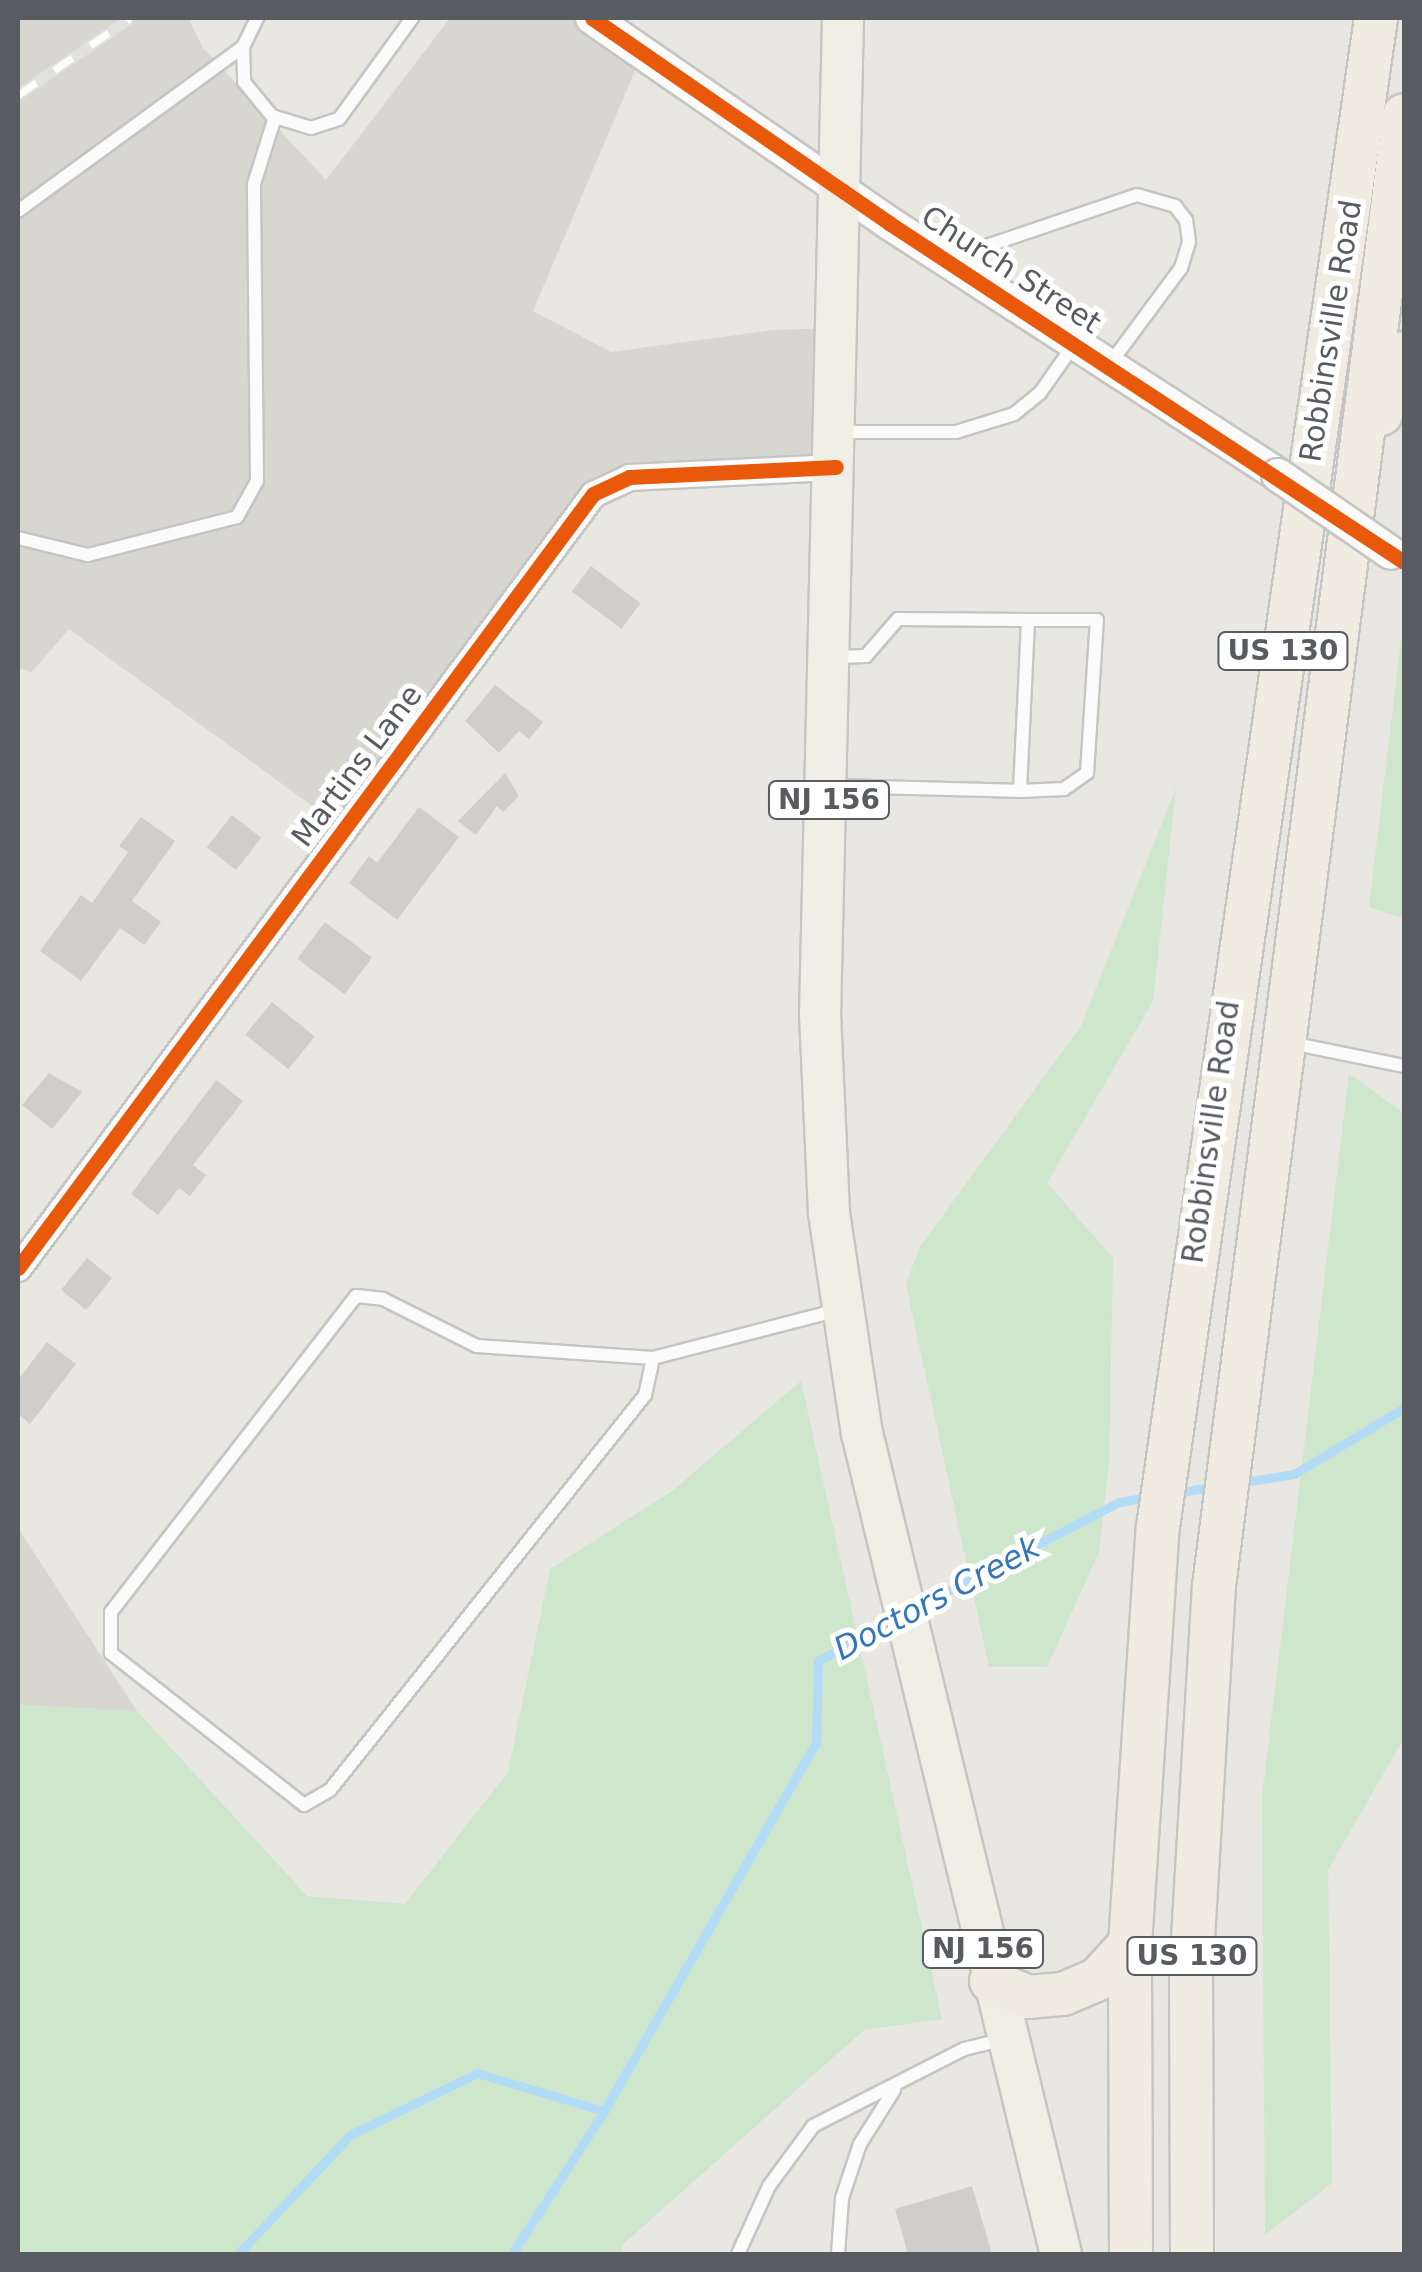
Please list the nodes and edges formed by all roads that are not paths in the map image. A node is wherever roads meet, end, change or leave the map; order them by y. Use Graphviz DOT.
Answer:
graph roads {
  1 [pos="257,18"];
  2 [pos="412,18"];
  3 [pos="592,18"];
  4 [pos="843,18"];
  5 [pos="1376,18"];
  6 [pos="243,46"];
  7 [pos="1404,115"];
  8 [pos="275,117"];
  9 [pos="839,186"];
  10 [pos="18,211"];
  11 [pos="946,260"];
  12 [pos="1074,345"];
  13 [pos="1404,353"];
  14 [pos="1107,366"];
  15 [pos="836,450"];
  16 [pos="1354,484"];
  17 [pos="18,538"];
  18 [pos="1398,558"];
  19 [pos="1028,620"];
  20 [pos="833,658"];
  21 [pos="829,786"];
  22 [pos="1020,791"];
  23 [pos="1284,1041"];
  24 [pos="1404,1066"];
  25 [pos="18,1268"];
  26 [pos="842,1310"];
  27 [pos="653,1358"];
  28 [pos="1130,1944"];
  29 [pos="991,1981"];
  30 [pos="1006,2039"];
  31 [pos="894,2089"];
  32 [pos="738,2254"];
  33 [pos="838,2254"];
  34 [pos="1061,2254"];
  35 [pos="1132,2254"];
  36 [pos="1192,2254"];
  1 -- 6 [label="lane"];
  2 -- 8 [label="lane"];
  3 -- 9 [label="street, Church Street"];
  4 -- 9 [label="main road, NJ 156"];
  5 -- 28 [label="highway, Robbinsville Road / US 130"];
  6 -- 8 [label="lane"];
  6 -- 10 [label="lane"];
  7 -- 16 [label="highway, Robbinsville Road / US 130"];
  8 -- 17 [label="lane"];
  9 -- 11 [label="street, Church Street"];
  9 -- 15 [label="main road, NJ 156"];
  11 -- 12 [label="street, Church Street"];
  11 -- 14 [label="lane"];
  12 -- 14 [label="street, Church Street"];
  12 -- 15 [label="lane"];
  13 -- 16 [label="highway"];
  14 -- 18 [label="street, Church Street, bridge"];
  15 -- 20 [label="main road, NJ 156"];
  15 -- 25 [label="street, Martins Lane"];
  16 -- 23 [label="highway, Robbinsville Road / US 130"];
  19 -- 20 [label="lane"];
  19 -- 22 [label="lane"];
  19 -- 22 [label="lane"];
  20 -- 21 [label="main road, NJ 156"];
  21 -- 22 [label="lane"];
  21 -- 26 [label="main road, NJ 156"];
  23 -- 24 [label="lane"];
  23 -- 36 [label="highway, Robbinsville Road / US 130"];
  26 -- 27 [label="lane"];
  26 -- 29 [label="main road, NJ 156"];
  27 -- 27 [label="lane"];
  28 -- 29 [label="highway"];
  28 -- 35 [label="highway, Robbinsville Road / US 130"];
  29 -- 30 [label="main road, NJ 156"];
  30 -- 31 [label="lane"];
  30 -- 34 [label="main road, NJ 156"];
  31 -- 32 [label="lane"];
  31 -- 33 [label="lane"];
}
